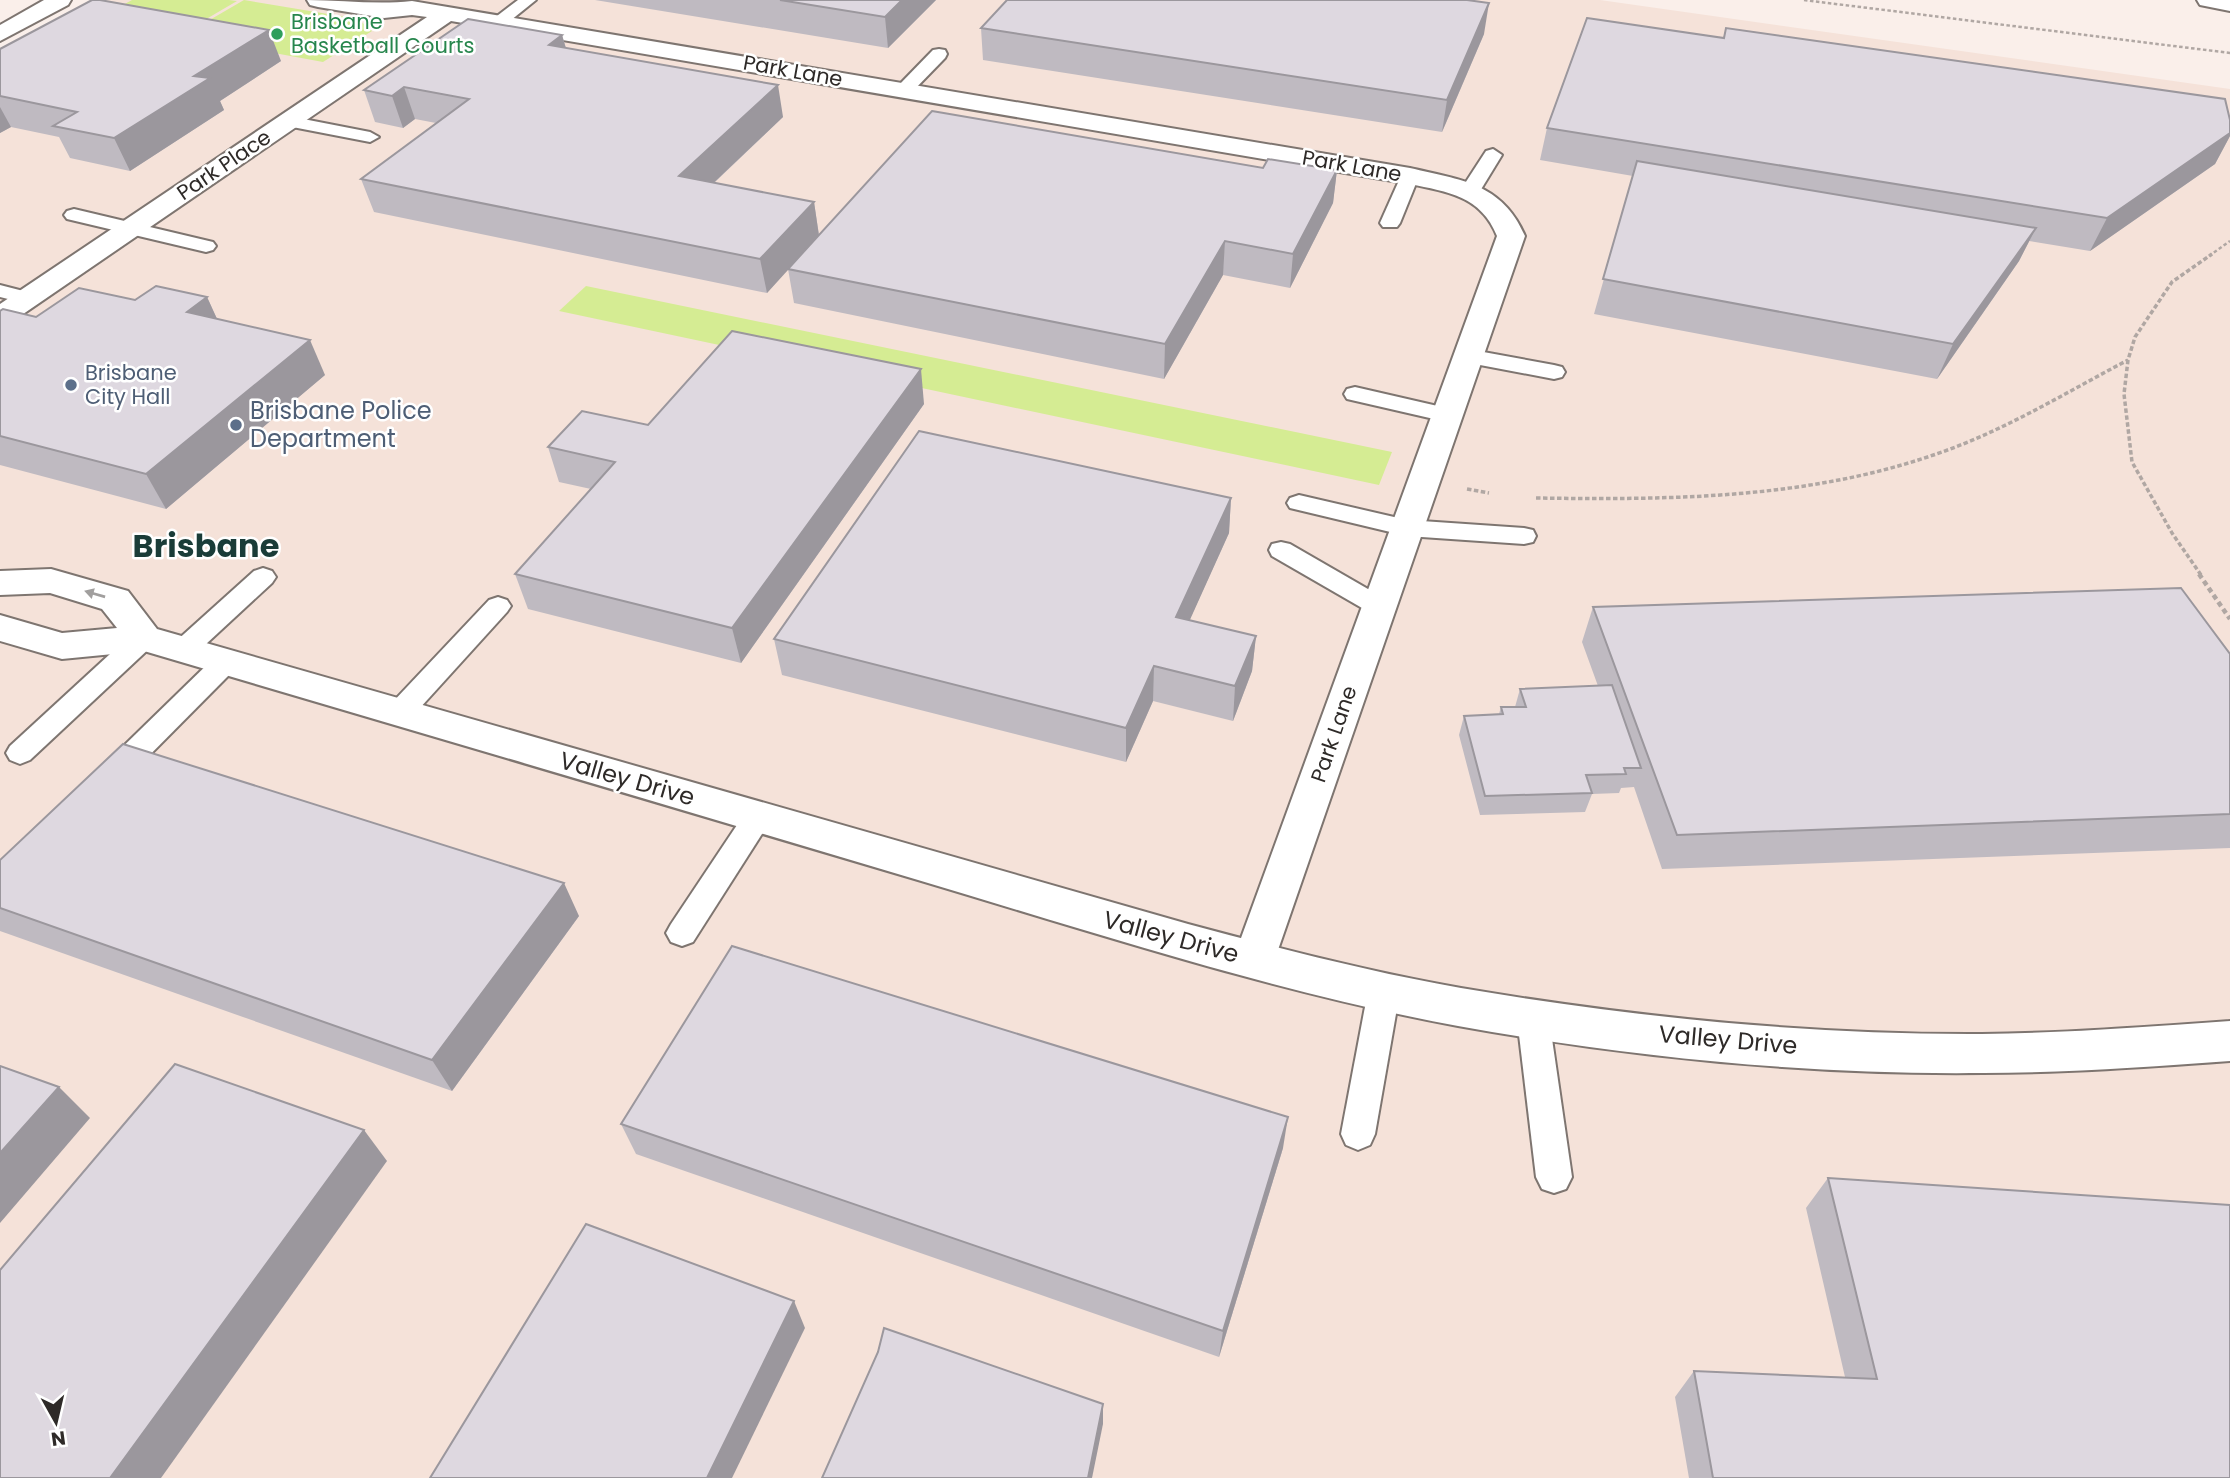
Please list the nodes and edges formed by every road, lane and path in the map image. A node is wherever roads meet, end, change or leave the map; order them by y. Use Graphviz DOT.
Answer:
graph roads {
  1 [pos="60,0"];
  2 [pos="318,0"];
  3 [pos="528,0"];
  4 [pos="1804,0"];
  5 [pos="407,4"];
  6 [pos="447,13"];
  7 [pos="499,22"];
  8 [pos="0,34"];
  9 [pos="2230,53"];
  10 [pos="939,54"];
  11 [pos="904,90"];
  12 [pos="288,121"];
  13 [pos="370,137"];
  14 [pos="1493,155"];
  15 [pos="1410,176"];
  16 [pos="1470,191"];
  17 [pos="74,215"];
  18 [pos="1390,223"];
  19 [pos="130,229"];
  20 [pos="2230,241"];
  21 [pos="206,246"];
  22 [pos="0,291"];
  23 [pos="28,298"];
  24 [pos="0,317"];
  25 [pos="1467,356"];
  26 [pos="2128,360"];
  27 [pos="1553,373"];
  28 [pos="1355,394"];
  29 [pos="1447,415"];
  30 [pos="1423,483"];
  31 [pos="1498,494"];
  32 [pos="1523,497"];
  33 [pos="1299,503"];
  34 [pos="1407,528"];
  35 [pos="1524,536"];
  36 [pos="1281,550"];
  37 [pos="263,577"];
  38 [pos="0,583"];
  39 [pos="498,606"];
  40 [pos="1378,606"];
  41 [pos="2230,619"];
  42 [pos="0,628"];
  43 [pos="144,638"];
  44 [pos="183,650"];
  45 [pos="225,663"];
  46 [pos="399,713"];
  47 [pos="20,753"];
  48 [pos="94,793"];
  49 [pos="757,818"];
  50 [pos="682,933"];
  51 [pos="1255,960"];
  52 [pos="1384,991"];
  53 [pos="1533,1018"];
  54 [pos="2230,1041"];
  55 [pos="1358,1134"];
  56 [pos="1554,1177"];
  1 -- 8 [label="street"];
  2 -- 5 [label="street, Park Lane"];
  3 -- 7 [label="lane"];
  4 -- 9 [label="path"];
  5 -- 6 [label="street, Park Lane"];
  6 -- 7 [label="street, Park Lane"];
  6 -- 12 [label="street, Park Place"];
  7 -- 11 [label="street, Park Lane"];
  10 -- 11 [label="lane"];
  11 -- 15 [label="street, Park Lane"];
  12 -- 13 [label="lane"];
  12 -- 19 [label="street, Park Place"];
  14 -- 16 [label="lane"];
  15 -- 16 [label="street, Park Lane"];
  15 -- 18 [label="lane"];
  16 -- 25 [label="street, Park Lane"];
  17 -- 19 [label="lane"];
  19 -- 21 [label="lane"];
  19 -- 23 [label="street, Park Place"];
  20 -- 26 [label="path"];
  22 -- 23 [label="lane"];
  23 -- 24 [label="street, Park Place"];
  25 -- 27 [label="lane"];
  25 -- 29 [label="street, Park Lane"];
  26 -- 32 [label="path"];
  26 -- 41 [label="path"];
  28 -- 29 [label="lane"];
  29 -- 30 [label="street, Park Lane"];
  30 -- 31 [label="path"];
  30 -- 34 [label="street, Park Lane"];
  33 -- 34 [label="lane"];
  34 -- 35 [label="lane"];
  34 -- 40 [label="street, Park Lane"];
  36 -- 40 [label="lane"];
  37 -- 44 [label="lane"];
  43 -- 38 [label="street, one-way"];
  39 -- 46 [label="lane"];
  40 -- 51 [label="street, Park Lane"];
  42 -- 43 [label="street, Valley Drive"];
  43 -- 44 [label="street, Valley Drive"];
  43 -- 47 [label="lane"];
  44 -- 45 [label="street, Valley Drive"];
  45 -- 46 [label="street, Valley Drive"];
  45 -- 48 [label="lane"];
  46 -- 49 [label="street, Valley Drive"];
  49 -- 50 [label="lane"];
  49 -- 51 [label="street, Valley Drive"];
  51 -- 52 [label="street, Valley Drive"];
  52 -- 53 [label="street, Valley Drive"];
  52 -- 55 [label="lane"];
  53 -- 54 [label="street, Valley Drive"];
  53 -- 56 [label="lane"];
}
